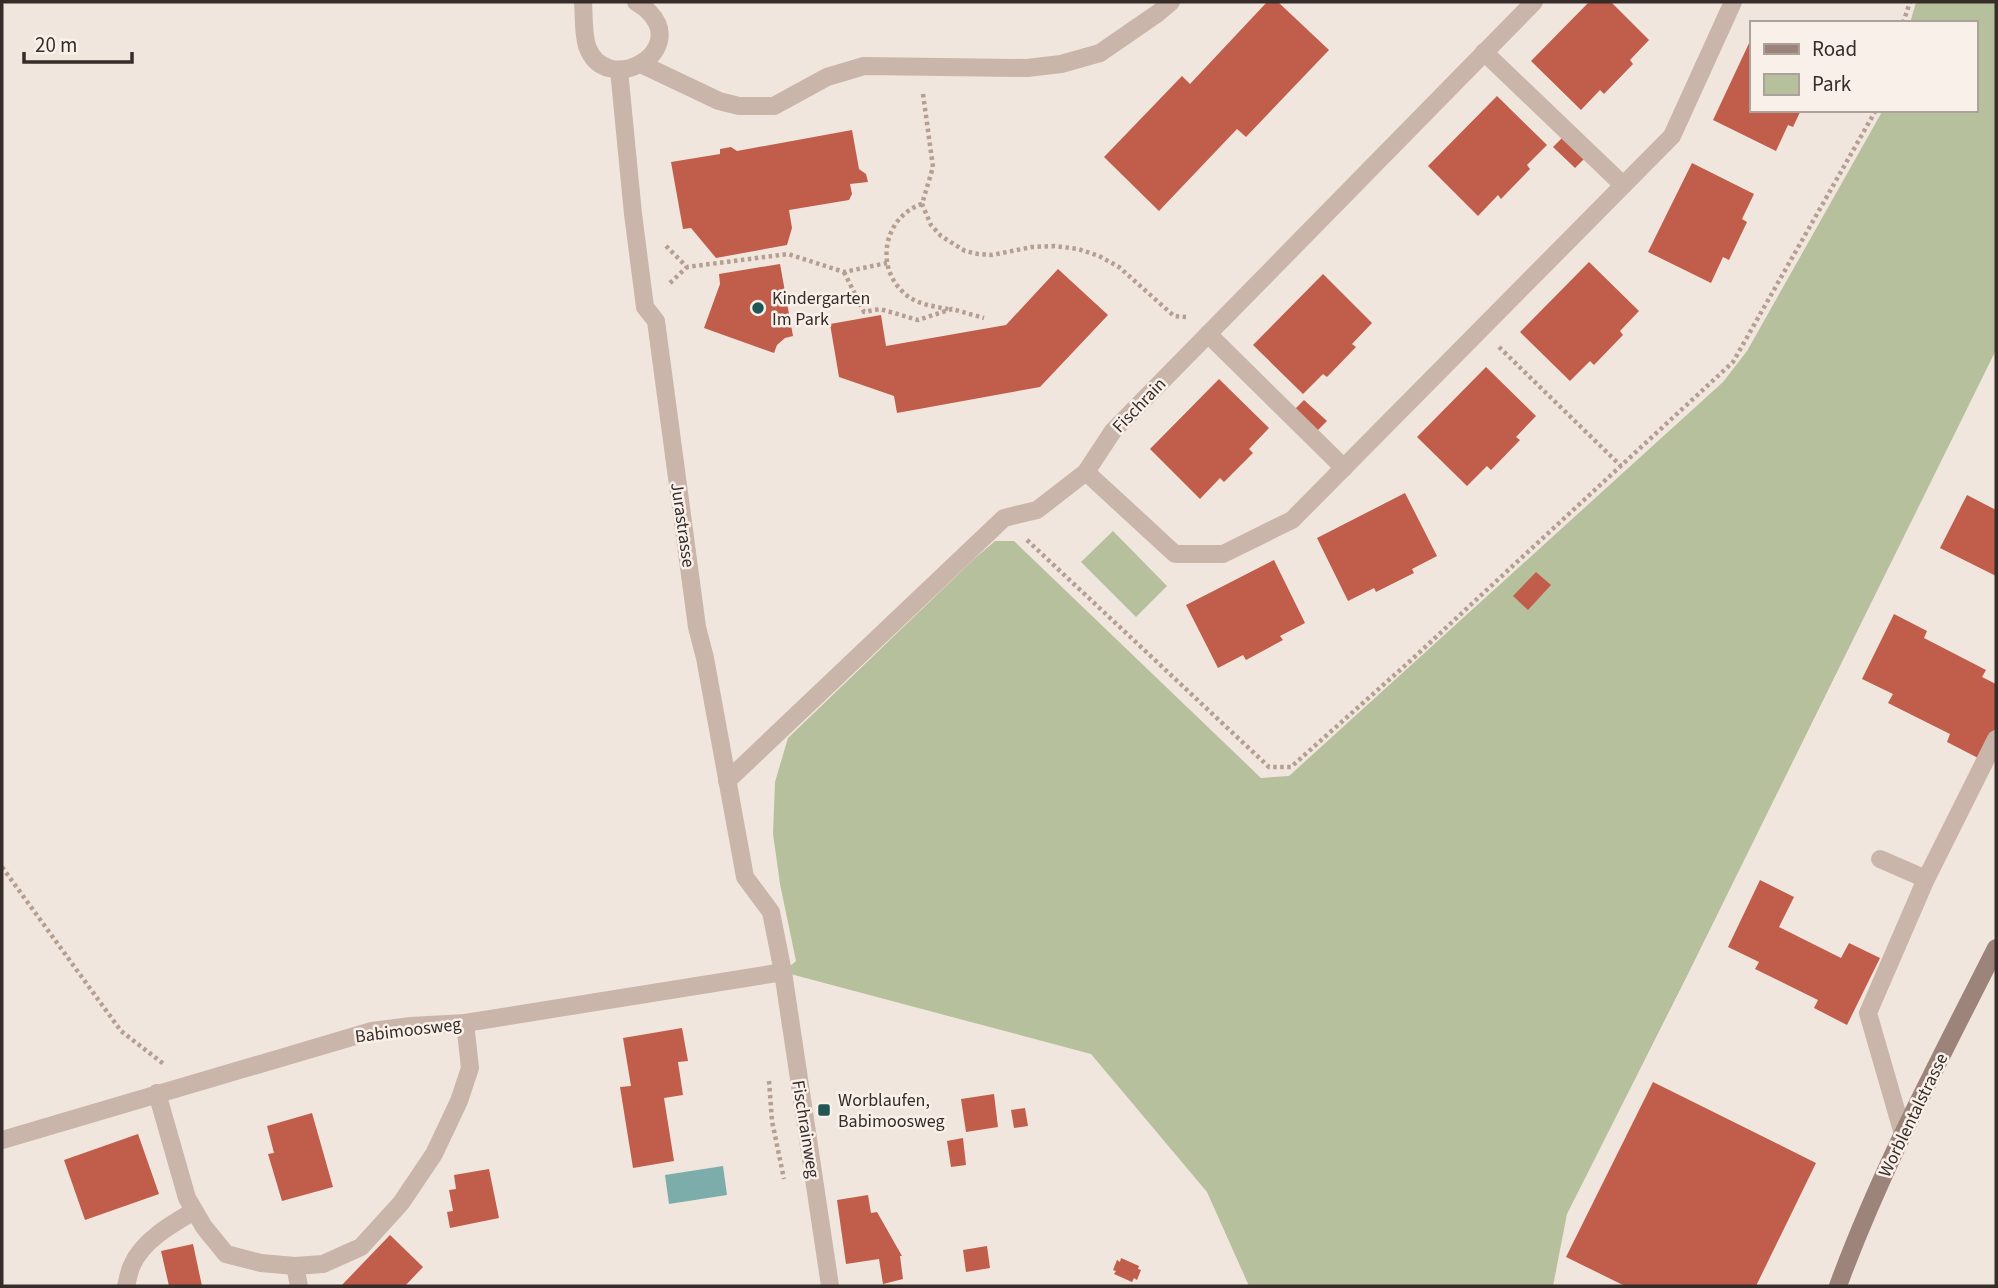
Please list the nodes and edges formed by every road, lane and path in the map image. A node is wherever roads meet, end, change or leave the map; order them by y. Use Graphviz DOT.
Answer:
graph roads {
  1 [pos="583,2"];
  2 [pos="636,2"];
  3 [pos="1171,2"];
  4 [pos="1534,2"];
  5 [pos="1733,2"];
  6 [pos="1909,2"];
  7 [pos="1904,21"];
  8 [pos="1484,52"];
  9 [pos="641,64"];
  10 [pos="931,68"];
  11 [pos="619,70"];
  12 [pos="1875,112"];
  13 [pos="1623,186"];
  14 [pos="922,204"];
  15 [pos="632,214"];
  16 [pos="887,263"];
  17 [pos="844,272"];
  18 [pos="952,309"];
  19 [pos="984,318"];
  20 [pos="1481,329"];
  21 [pos="1208,334"];
  22 [pos="1621,466"];
  23 [pos="1344,468"];
  24 [pos="1086,472"];
  25 [pos="1003,518"];
  26 [pos="1996,739"];
  27 [pos="727,781"];
  28 [pos="1880,859"];
  29 [pos="2,867"];
  30 [pos="1926,879"];
  31 [pos="1996,948"];
  32 [pos="783,972"];
  33 [pos="466,1023"];
  34 [pos="189,1083"];
  35 [pos="157,1093"];
  36 [pos="1903,1134"];
  37 [pos="2,1140"];
  38 [pos="194,1210"];
  39 [pos="295,1266"];
  40 [pos="126,1286"];
  41 [pos="299,1286"];
  42 [pos="830,1286"];
  43 [pos="1838,1286"];
  1 -- 11 [label="street"];
  2 -- 9 [label="street"];
  3 -- 10 [label="street"];
  4 -- 8 [label="street, Fischrain"];
  5 -- 13 [label="street"];
  6 -- 7 [label="path"];
  8 -- 13 [label="street"];
  8 -- 21 [label="street, Fischrain"];
  9 -- 10 [label="street"];
  9 -- 11 [label="street"];
  10 -- 14 [label="path"];
  11 -- 15 [label="street, Jurastrasse"];
  12 -- 22 [label="path"];
  13 -- 20 [label="street"];
  14 -- 16 [label="path"];
  14 -- 21 [label="path"];
  15 -- 17 [label="path"];
  15 -- 27 [label="street, Jurastrasse"];
  16 -- 17 [label="path"];
  16 -- 18 [label="path"];
  17 -- 18 [label="path"];
  18 -- 19 [label="path"];
  20 -- 22 [label="path"];
  20 -- 23 [label="street"];
  21 -- 23 [label="street"];
  21 -- 24 [label="street, Fischrain"];
  22 -- 25 [label="path"];
  23 -- 24 [label="street"];
  24 -- 25 [label="street, Fischrain"];
  25 -- 27 [label="street"];
  26 -- 30 [label="street"];
  27 -- 32 [label="street, Jurastrasse"];
  28 -- 30 [label="street"];
  29 -- 34 [label="path"];
  30 -- 36 [label="street"];
  31 -- 36 [label="main road, Worblentalstrasse"];
  32 -- 33 [label="street, Babimoosweg"];
  32 -- 42 [label="street, Fischrainweg"];
  33 -- 34 [label="street, Babimoosweg"];
  33 -- 39 [label="street"];
  34 -- 35 [label="street, Babimoosweg"];
  35 -- 37 [label="street, Babimoosweg"];
  35 -- 38 [label="street"];
  36 -- 43 [label="main road, Worblentalstrasse"];
  38 -- 39 [label="street"];
  38 -- 40 [label="street"];
  39 -- 41 [label="street"];
}
